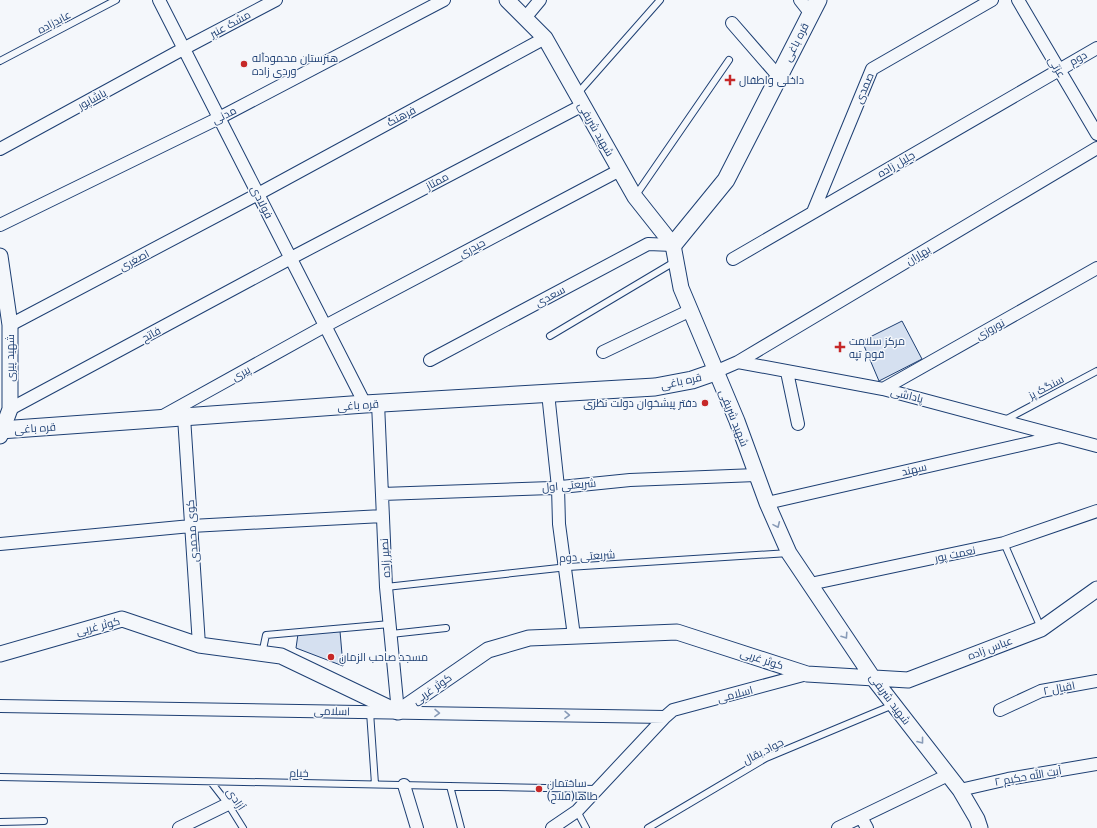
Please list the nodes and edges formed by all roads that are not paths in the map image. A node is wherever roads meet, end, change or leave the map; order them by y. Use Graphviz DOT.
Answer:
graph roads {
  1 [pos="116,0"];
  2 [pos="159,0"];
  3 [pos="276,0"];
  4 [pos="444,0"];
  5 [pos="507,0"];
  6 [pos="540,0"];
  7 [pos="660,0"];
  8 [pos="800,0"];
  9 [pos="992,0"];
  10 [pos="1018,0"];
  11 [pos="814,7"];
  12 [pos="525,18"];
  13 [pos="732,23"];
  14 [pos="545,38"];
  15 [pos="1097,48"];
  16 [pos="183,49"];
  17 [pos="729,60"];
  18 [pos="0,61"];
  19 [pos="1059,69"];
  20 [pos="778,77"];
  21 [pos="580,99"];
  22 [pos="219,118"];
  23 [pos="1097,134"];
  24 [pos="1097,148"];
  25 [pos="0,149"];
  26 [pos="620,170"];
  27 [pos="258,194"];
  28 [pos="635,197"];
  29 [pos="813,212"];
  30 [pos="0,225"];
  31 [pos="675,253"];
  32 [pos="0,256"];
  33 [pos="291,258"];
  34 [pos="732,259"];
  35 [pos="1097,268"];
  36 [pos="3,299"];
  37 [pos="691,310"];
  38 [pos="10,325"];
  39 [pos="325,326"];
  40 [pos="550,336"];
  41 [pos="603,352"];
  42 [pos="430,360"];
  43 [pos="738,362"];
  44 [pos="1097,371"];
  45 [pos="715,372"];
  46 [pos="787,372"];
  47 [pos="883,389"];
  48 [pos="548,393"];
  49 [pos="372,404"];
  50 [pos="10,409"];
  51 [pos="184,417"];
  52 [pos="156,419"];
  53 [pos="1005,420"];
  54 [pos="798,424"];
  55 [pos="1,432"];
  56 [pos="1062,436"];
  57 [pos="1097,446"];
  58 [pos="756,475"];
  59 [pos="558,487"];
  60 [pos="382,494"];
  61 [pos="767,503"];
  62 [pos="1097,511"];
  63 [pos="383,516"];
  64 [pos="191,526"];
  65 [pos="1004,543"];
  66 [pos="0,544"];
  67 [pos="789,553"];
  68 [pos="565,567"];
  69 [pos="810,584"];
  70 [pos="386,587"];
  71 [pos="1097,589"];
  72 [pos="446,628"];
  73 [pos="1041,628"];
  74 [pos="390,629"];
  75 [pos="574,636"];
  76 [pos="199,645"];
  77 [pos="0,654"];
  78 [pos="262,654"];
  79 [pos="807,674"];
  80 [pos="873,678"];
  81 [pos="1097,681"];
  82 [pos="893,705"];
  83 [pos="0,706"];
  84 [pos="1000,710"];
  85 [pos="370,712"];
  86 [pos="398,712"];
  87 [pos="665,717"];
  88 [pos="1097,764"];
  89 [pos="948,775"];
  90 [pos="0,777"];
  91 [pos="211,782"];
  92 [pos="375,784"];
  93 [pos="404,785"];
  94 [pos="450,786"];
  95 [pos="598,789"];
  96 [pos="960,790"];
  97 [pos="228,804"];
  98 [pos="577,811"];
  99 [pos="44,821"];
  100 [pos="0,822"];
  101 [pos="864,823"];
  102 [pos="179,828"];
  103 [pos="242,828"];
  104 [pos="417,828"];
  105 [pos="461,828"];
  106 [pos="552,828"];
  107 [pos="586,828"];
  108 [pos="648,828"];
  109 [pos="838,828"];
  110 [pos="980,828"];
  1 -- 18 [label="lane, عابدزاده"];
  2 -- 16 [label="street, فولادی"];
  3 -- 16 [label="street, مشک عنبر"];
  4 -- 22 [label="street, مدنی"];
  5 -- 12 [label="street, شهید شریفى"];
  6 -- 12 [label="street"];
  7 -- 21 [label="lane"];
  8 -- 11 [label="street"];
  9 -- 29 [label="street, صمدی"];
  10 -- 19 [label="street, عزتی"];
  11 -- 20 [label="main road, قره باغی"];
  12 -- 14 [label="street, شهید شریفى"];
  13 -- 20 [label="street"];
  14 -- 21 [label="street, شهید شریفى"];
  14 -- 27 [label="street, فرهنگ"];
  15 -- 19 [label="street, دوم"];
  16 -- 22 [label="street, فولادی"];
  16 -- 25 [label="street, پاشاپور"];
  17 -- 28 [label="lane"];
  19 -- 23 [label="street, عزتی"];
  19 -- 29 [label="street, جلیل زاده"];
  20 -- 31 [label="main road, قره باغی"];
  21 -- 26 [label="street, شهید شریفى"];
  21 -- 33 [label="street, ممتاز"];
  22 -- 27 [label="street, فولادی"];
  22 -- 30 [label="street, مدنی"];
  24 -- 43 [label="street, بهاران"];
  26 -- 28 [label="street, شهید شریفى"];
  26 -- 39 [label="street, حیدری"];
  27 -- 33 [label="street, فولادی"];
  27 -- 38 [label="street, اصغری"];
  28 -- 31 [label="street, شهید شریفى"];
  29 -- 34 [label="street, جلیل زاده"];
  31 -- 37 [label="street, شهید شریفى"];
  31 -- 40 [label="lane"];
  31 -- 42 [label="street, سعدی"];
  32 -- 36 [label="street, شهید پیری"];
  33 -- 39 [label="street, فولادی"];
  33 -- 50 [label="street, فاتح"];
  35 -- 47 [label="street, نوروزی"];
  36 -- 38 [label="street, شهید پیری"];
  37 -- 41 [label="street"];
  37 -- 45 [label="street, شهید شریفى"];
  38 -- 50 [label="street, شهید پیری"];
  39 -- 49 [label="street, فولادی"];
  39 -- 52 [label="street, پیری"];
  43 -- 45 [label="street"];
  43 -- 46 [label="street, پاداشی"];
  44 -- 53 [label="lane, سنگک پز"];
  45 -- 48 [label="main road, قره باغی"];
  45 -- 58 [label="street, شهید شریفى"];
  46 -- 47 [label="street, پاداشی"];
  46 -- 54 [label="street"];
  47 -- 53 [label="street, پاداشی"];
  48 -- 49 [label="main road, قره باغی"];
  48 -- 59 [label="street"];
  49 -- 51 [label="main road, قره باغی"];
  49 -- 60 [label="street, نصیر زاده"];
  50 -- 55 [label="street, شهید پیری"];
  51 -- 52 [label="main road, قره باغی"];
  51 -- 64 [label="street, کوی محمدی"];
  52 -- 55 [label="main road, قره باغی"];
  53 -- 56 [label="street, پاداشی"];
  56 -- 57 [label="street, پاداشی"];
  56 -- 61 [label="street, سهند"];
  58 -- 59 [label="street, شریعتی اول"];
  58 -- 61 [label="street, شهید شریفى"];
  59 -- 60 [label="street, شریعتی اول"];
  59 -- 68 [label="street"];
  60 -- 63 [label="street, نصیر زاده"];
  61 -- 67 [label="street, شهید شریفى, one-way"];
  62 -- 65 [label="street, نعمت پور"];
  63 -- 64 [label="street"];
  63 -- 70 [label="street, نصیر زاده"];
  64 -- 66 [label="street"];
  64 -- 76 [label="street, کوی محمدی"];
  65 -- 69 [label="street, نعمت پور"];
  65 -- 73 [label="lane"];
  67 -- 68 [label="lane, شریعتی دوم"];
  67 -- 69 [label="street, شهید شریفى"];
  68 -- 70 [label="lane, شریعتی دوم"];
  68 -- 75 [label="street"];
  69 -- 80 [label="street, شهید شریفى, one-way"];
  70 -- 74 [label="street, نصیر زاده"];
  71 -- 73 [label="street, عباس زاده"];
  72 -- 74 [label="lane"];
  73 -- 80 [label="street, عباس زاده"];
  74 -- 78 [label="lane"];
  74 -- 86 [label="street, نصیر زاده"];
  75 -- 79 [label="street, کوثر غربی"];
  75 -- 86 [label="street, کوثر غربی"];
  76 -- 77 [label="street, کوثر غربی"];
  76 -- 78 [label="street, کوثر غربی"];
  78 -- 86 [label="street, کوثر غربی"];
  79 -- 80 [label="street, کوثر غربی"];
  79 -- 87 [label="street, اسلامی"];
  80 -- 82 [label="street, شهید شریفى"];
  81 -- 84 [label="street, اقبال ۲"];
  82 -- 89 [label="street, شهید شریفى, one-way"];
  82 -- 108 [label="lane, جواد بقال"];
  83 -- 85 [label="street, اسلامی"];
  85 -- 86 [label="street, اسلامی"];
  85 -- 92 [label="lane"];
  86 -- 87 [label="street, اسلامی, one-way"];
  87 -- 95 [label="street, اسلامی"];
  88 -- 96 [label="street, آیت الله حکیم ۲"];
  89 -- 96 [label="street, شهید شریفى"];
  89 -- 101 [label="street"];
  90 -- 91 [label="lane, خیام"];
  91 -- 92 [label="lane, خیام"];
  91 -- 97 [label="lane, آزادی"];
  92 -- 93 [label="lane, خیام"];
  93 -- 94 [label="lane, خیام"];
  93 -- 104 [label="street"];
  94 -- 95 [label="lane, خیام"];
  94 -- 105 [label="lane"];
  95 -- 98 [label="street, اسلامی"];
  96 -- 110 [label="street, شهید شریفى"];
  97 -- 102 [label="street"];
  97 -- 103 [label="lane, آزادی"];
  98 -- 106 [label="street, اسلامی"];
  98 -- 107 [label="lane"];
  99 -- 100 [label="lane"];
  101 -- 109 [label="street"];
}
